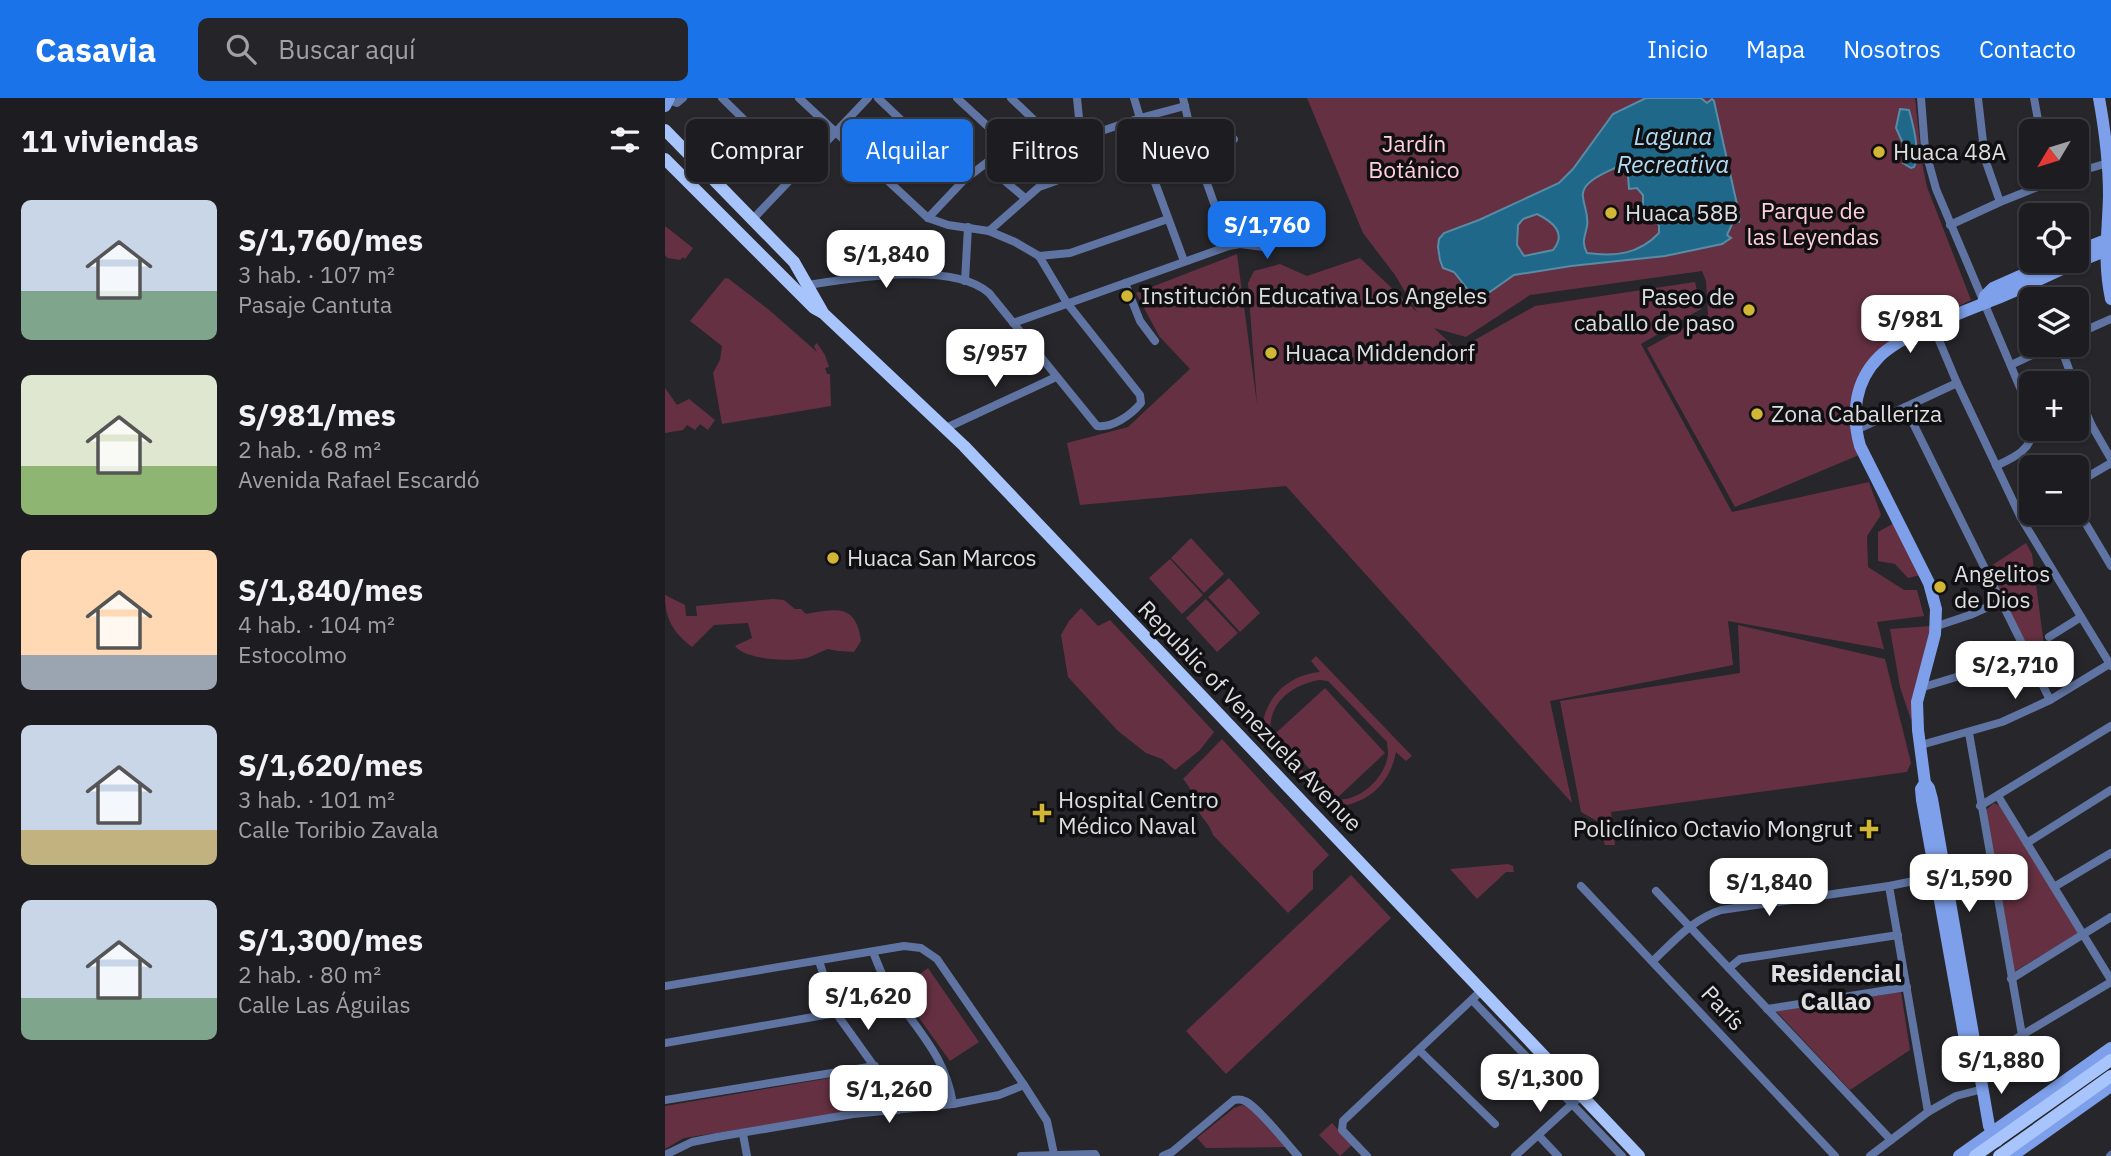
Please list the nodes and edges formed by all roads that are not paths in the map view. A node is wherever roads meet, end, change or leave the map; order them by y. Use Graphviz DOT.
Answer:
graph roads {
  1 [pos="683,98"];
  2 [pos="722,98"];
  3 [pos="799,98"];
  4 [pos="868,98"];
  5 [pos="878,98"];
  6 [pos="957,98"];
  7 [pos="1011,98"];
  8 [pos="1077,98"];
  9 [pos="1134,98"];
  10 [pos="1921,98"];
  11 [pos="1977,98"];
  12 [pos="2034,98"];
  13 [pos="2099,98"];
  14 [pos="668,102"];
  15 [pos="1184,102"];
  16 [pos="1140,118"];
  17 [pos="744,119"];
  18 [pos="900,119"];
  19 [pos="1033,119"];
  20 [pos="1079,119"];
  21 [pos="2038,119"];
  22 [pos="987,126"];
  23 [pos="665,130"];
  24 [pos="1103,131"];
  25 [pos="836,132"];
  26 [pos="828,141"];
  27 [pos="665,159"];
  28 [pos="987,162"];
  29 [pos="2108,163"];
  30 [pos="2089,169"];
  31 [pos="973,173"];
  32 [pos="790,182"];
  33 [pos="962,182"];
  34 [pos="1006,182"];
  35 [pos="1052,182"];
  36 [pos="1154,182"];
  37 [pos="1207,182"];
  38 [pos="2027,189"];
  39 [pos="1025,198"];
  40 [pos="2000,202"];
  41 [pos="1258,211"];
  42 [pos="928,218"];
  43 [pos="753,219"];
  44 [pos="1168,219"];
  45 [pos="1950,225"];
  46 [pos="968,228"];
  47 [pos="989,231"];
  48 [pos="2108,244"];
  49 [pos="1229,246"];
  50 [pos="2089,248"];
  51 [pos="786,253"];
  52 [pos="1039,256"];
  53 [pos="1184,261"];
  54 [pos="774,268"];
  55 [pos="2027,273"];
  56 [pos="965,281"];
  57 [pos="1125,283"];
  58 [pos="808,285"];
  59 [pos="2111,299"];
  60 [pos="1067,303"];
  61 [pos="1983,303"];
  62 [pos="823,313"];
  63 [pos="2111,319"];
  64 [pos="1013,323"];
  65 [pos="1933,326"];
  66 [pos="2089,329"];
  67 [pos="1155,341"];
  68 [pos="2028,357"];
  69 [pos="2011,365"];
  70 [pos="1056,377"];
  71 [pos="1957,383"];
  72 [pos="2019,384"];
  73 [pos="1905,407"];
  74 [pos="2089,419"];
  75 [pos="947,428"];
  76 [pos="1856,430"];
  77 [pos="2031,441"];
  78 [pos="2111,461"];
  79 [pos="1996,466"];
  80 [pos="2089,475"];
  81 [pos="2019,514"];
  82 [pos="2025,525"];
  83 [pos="2087,525"];
  84 [pos="2111,566"];
  85 [pos="2001,601"];
  86 [pos="2081,617"];
  87 [pos="1937,626"];
  88 [pos="2049,637"];
  89 [pos="2025,649"];
  90 [pos="2111,664"];
  91 [pos="1920,688"];
  92 [pos="2050,700"];
  93 [pos="2111,726"];
  94 [pos="1969,733"];
  95 [pos="1920,745"];
  96 [pos="2111,790"];
  97 [pos="1998,796"];
  98 [pos="1980,806"];
  99 [pos="2027,843"];
  100 [pos="2111,853"];
  101 [pos="1941,876"];
  102 [pos="1581,886"];
  103 [pos="1889,886"];
  104 [pos="2054,887"];
  105 [pos="1996,888"];
  106 [pos="1655,891"];
  107 [pos="1944,896"];
  108 [pos="2111,917"];
  109 [pos="1689,926"];
  110 [pos="2083,934"];
  111 [pos="1898,935"];
  112 [pos="873,952"];
  113 [pos="819,961"];
  114 [pos="1653,961"];
  115 [pos="1729,968"];
  116 [pos="2011,979"];
  117 [pos="2111,981"];
  118 [pos="665,986"];
  119 [pos="1906,987"];
  120 [pos="1482,990"];
  121 [pos="1472,1000"];
  122 [pos="1767,1009"];
  123 [pos="837,1013"];
  124 [pos="2022,1035"];
  125 [pos="665,1043"];
  126 [pos="2111,1048"];
  127 [pos="1419,1050"];
  128 [pos="2111,1060"];
  129 [pos="1974,1064"];
  130 [pos="875,1066"];
  131 [pos="2111,1076"];
  132 [pos="1024,1084"];
  133 [pos="2111,1086"];
  134 [pos="1979,1090"];
  135 [pos="1577,1099"];
  136 [pos="665,1100"];
  137 [pos="953,1104"];
  138 [pos="898,1110"];
  139 [pos="1928,1112"];
  140 [pos="1495,1124"];
  141 [pos="743,1134"];
  142 [pos="1539,1136"];
  143 [pos="1991,1139"];
  144 [pos="1891,1140"];
  145 [pos="1054,1154"];
  146 [pos="1175,1154"];
  147 [pos="665,1155"];
  148 [pos="2006,1155"];
  149 [pos="747,1156"];
  150 [pos="1021,1156"];
  151 [pos="1096,1156"];
  152 [pos="1163,1156"];
  153 [pos="1298,1156"];
  154 [pos="1367,1156"];
  155 [pos="1515,1156"];
  156 [pos="1558,1156"];
  157 [pos="1622,1156"];
  158 [pos="1639,1156"];
  159 [pos="1835,1156"];
  160 [pos="1870,1156"];
  161 [pos="1959,1156"];
  162 [pos="1975,1156"];
  1 -- 14 [label="street"];
  2 -- 17 [label="street"];
  3 -- 25 [label="street"];
  4 -- 25 [label="street"];
  5 -- 18 [label="street"];
  6 -- 22 [label="street"];
  7 -- 19 [label="street"];
  8 -- 20 [label="street"];
  9 -- 16 [label="street"];
  10 -- 45 [label="street"];
  11 -- 40 [label="street"];
  12 -- 21 [label="street"];
  13 -- 29 [label="street"];
  15 -- 16 [label="street"];
  16 -- 24 [label="street"];
  23 -- 43 [label="main road, Republic of Venezuela Avenue"];
  25 -- 26 [label="street"];
  25 -- 42 [label="street"];
  27 -- 54 [label="main road, Republic of Venezuela Avenue"];
  28 -- 31 [label="street"];
  29 -- 30 [label="street"];
  29 -- 48 [label="street"];
  32 -- 43 [label="street"];
  33 -- 42 [label="street"];
  34 -- 39 [label="street"];
  35 -- 39 [label="street"];
  36 -- 44 [label="street"];
  37 -- 49 [label="street"];
  38 -- 40 [label="street"];
  39 -- 47 [label="street"];
  40 -- 45 [label="street"];
  41 -- 49 [label="street"];
  42 -- 46 [label="street"];
  43 -- 51 [label="main road, Republic of Venezuela Avenue"];
  44 -- 52 [label="street"];
  44 -- 53 [label="street"];
  45 -- 61 [label="street"];
  46 -- 47 [label="street"];
  46 -- 56 [label="street"];
  47 -- 52 [label="street"];
  48 -- 50 [label="street"];
  48 -- 59 [label="street"];
  48 -- 61 [label="street"];
  49 -- 53 [label="street"];
  51 -- 54 [label="main road"];
  51 -- 58 [label="main road, Republic of Venezuela Avenue"];
  52 -- 60 [label="street"];
  53 -- 57 [label="street"];
  54 -- 62 [label="main road, Republic of Venezuela Avenue"];
  55 -- 61 [label="street"];
  56 -- 58 [label="street"];
  56 -- 64 [label="street"];
  57 -- 60 [label="street"];
  57 -- 67 [label="street"];
  58 -- 62 [label="main road, Republic of Venezuela Avenue"];
  60 -- 64 [label="street"];
  60 -- 70 [label="street"];
  61 -- 65 [label="street"];
  61 -- 69 [label="street"];
  62 -- 75 [label="main road, Republic of Venezuela Avenue"];
  63 -- 66 [label="street"];
  64 -- 70 [label="street"];
  65 -- 71 [label="street"];
  65 -- 76 [label="street"];
  68 -- 69 [label="street"];
  69 -- 72 [label="street"];
  70 -- 75 [label="street"];
  71 -- 73 [label="street"];
  71 -- 79 [label="street"];
  73 -- 76 [label="street"];
  73 -- 85 [label="street"];
  74 -- 78 [label="street"];
  75 -- 120 [label="main road, Republic of Venezuela Avenue"];
  76 -- 87 [label="street"];
  77 -- 79 [label="street"];
  78 -- 80 [label="street"];
  79 -- 81 [label="street"];
  82 -- 86 [label="street"];
  83 -- 84 [label="street"];
  85 -- 87 [label="street"];
  85 -- 89 [label="street"];
  86 -- 88 [label="street"];
  86 -- 90 [label="street"];
  87 -- 91 [label="street"];
  89 -- 91 [label="street"];
  89 -- 92 [label="street"];
  90 -- 92 [label="street"];
  91 -- 95 [label="street"];
  92 -- 94 [label="street"];
  93 -- 97 [label="street"];
  94 -- 95 [label="street"];
  94 -- 98 [label="street"];
  95 -- 101 [label="street"];
  96 -- 99 [label="street"];
  97 -- 98 [label="street"];
  97 -- 99 [label="street"];
  98 -- 105 [label="street"];
  99 -- 104 [label="street"];
  100 -- 104 [label="street"];
  101 -- 103 [label="street"];
  101 -- 107 [label="street"];
  102 -- 114 [label="street, París"];
  103 -- 109 [label="street"];
  103 -- 111 [label="street"];
  104 -- 110 [label="street"];
  105 -- 107 [label="street"];
  105 -- 116 [label="street"];
  106 -- 109 [label="street"];
  107 -- 129 [label="street"];
  108 -- 110 [label="street"];
  109 -- 114 [label="street"];
  109 -- 115 [label="street"];
  110 -- 116 [label="street"];
  110 -- 117 [label="street"];
  111 -- 115 [label="street"];
  111 -- 119 [label="street"];
  112 -- 113 [label="street"];
  112 -- 132 [label="street"];
  112 -- 137 [label="street"];
  113 -- 118 [label="street"];
  113 -- 123 [label="street"];
  114 -- 159 [label="street, París"];
  115 -- 122 [label="street"];
  116 -- 124 [label="street"];
  117 -- 124 [label="street"];
  119 -- 122 [label="street"];
  119 -- 139 [label="street"];
  120 -- 121 [label="street"];
  120 -- 135 [label="main road, Republic of Venezuela Avenue"];
  121 -- 127 [label="street"];
  121 -- 135 [label="street"];
  122 -- 144 [label="street"];
  123 -- 125 [label="street"];
  123 -- 130 [label="street"];
  124 -- 129 [label="street"];
  126 -- 143 [label="street"];
  127 -- 140 [label="street"];
  127 -- 154 [label="street"];
  128 -- 143 [label="main road"];
  129 -- 134 [label="street"];
  130 -- 136 [label="street"];
  130 -- 138 [label="street"];
  131 -- 148 [label="main road"];
  132 -- 137 [label="street"];
  132 -- 145 [label="street"];
  133 -- 148 [label="street"];
  134 -- 139 [label="street"];
  134 -- 143 [label="street"];
  135 -- 142 [label="street"];
  135 -- 157 [label="street"];
  135 -- 158 [label="main road, Republic of Venezuela Avenue"];
  137 -- 138 [label="street"];
  138 -- 141 [label="street"];
  139 -- 144 [label="street"];
  141 -- 147 [label="street"];
  141 -- 149 [label="street"];
  142 -- 155 [label="street"];
  142 -- 156 [label="street"];
  143 -- 161 [label="street"];
  143 -- 162 [label="main road"];
  144 -- 160 [label="street"];
  145 -- 150 [label="street"];
  145 -- 151 [label="street"];
  146 -- 152 [label="street"];
  146 -- 153 [label="street"];
}
